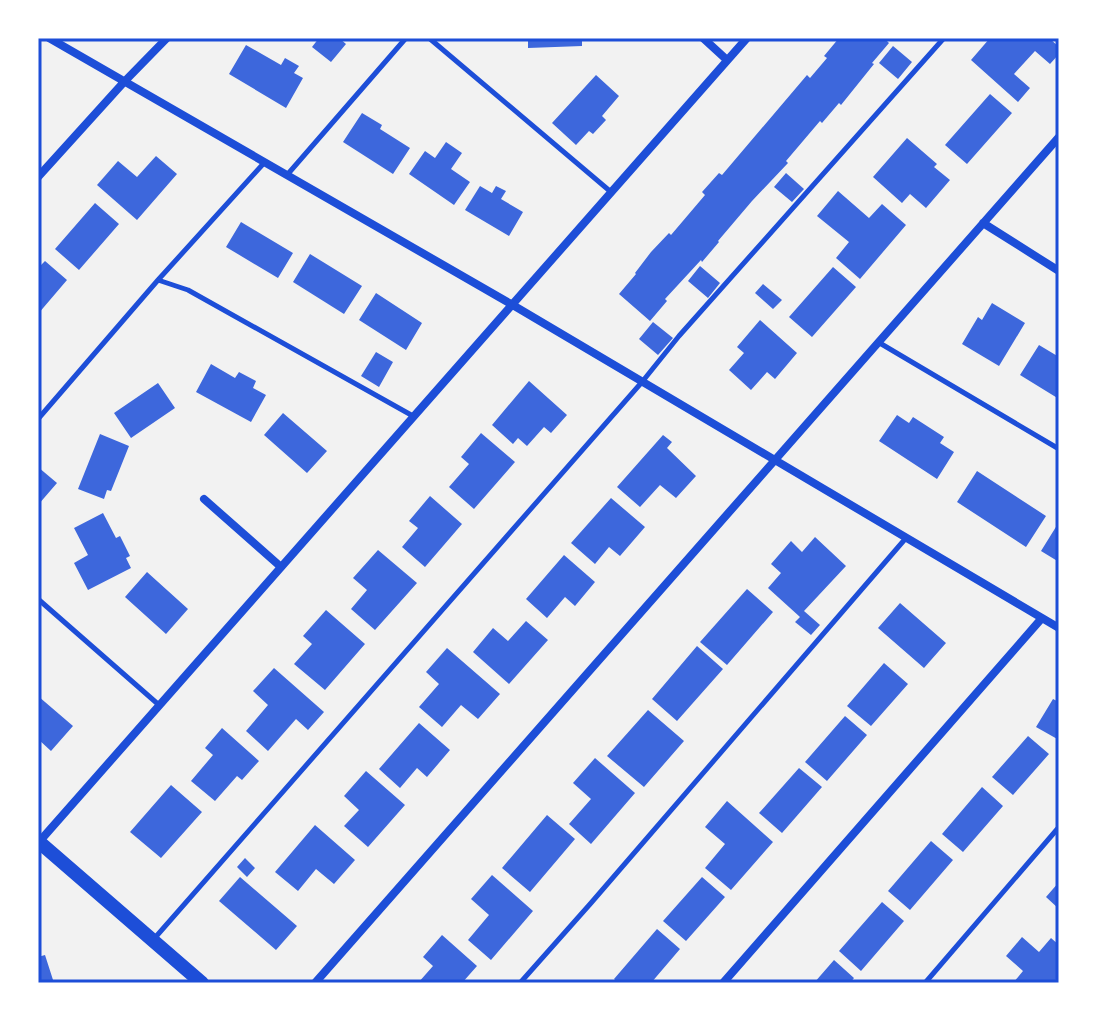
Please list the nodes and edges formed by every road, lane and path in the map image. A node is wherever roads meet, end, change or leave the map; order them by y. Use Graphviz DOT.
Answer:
graph roads {
  1 [pos="49,38"];
  2 [pos="167,38"];
  3 [pos="406,38"];
  4 [pos="429,38"];
  5 [pos="703,38"];
  6 [pos="747,38"];
  7 [pos="944,38"];
  8 [pos="727,60"];
  9 [pos="124,82"];
  10 [pos="1059,137"];
  11 [pos="264,163"];
  12 [pos="287,175"];
  13 [pos="38,177"];
  14 [pos="611,192"];
  15 [pos="983,223"];
  16 [pos="1059,271"];
  17 [pos="158,280"];
  18 [pos="511,304"];
  19 [pos="878,342"];
  20 [pos="642,382"];
  21 [pos="413,416"];
  22 [pos="38,419"];
  23 [pos="1059,449"];
  24 [pos="775,460"];
  25 [pos="204,499"];
  26 [pos="906,538"];
  27 [pos="281,567"];
  28 [pos="38,599"];
  29 [pos="1042,618"];
  30 [pos="1059,628"];
  31 [pos="159,705"];
  32 [pos="1059,827"];
  33 [pos="38,842"];
  34 [pos="153,940"];
  35 [pos="202,983"];
  36 [pos="315,983"];
  37 [pos="520,983"];
  38 [pos="723,983"];
  39 [pos="925,983"];
  1 -- 9 [label="street"];
  2 -- 9 [label="street"];
  3 -- 12 [label="lane"];
  4 -- 14 [label="lane"];
  5 -- 8 [label="street"];
  6 -- 8 [label="street"];
  7 -- 20 [label="lane"];
  8 -- 14 [label="street"];
  9 -- 11 [label="street"];
  9 -- 13 [label="street"];
  10 -- 15 [label="street"];
  11 -- 12 [label="street"];
  11 -- 17 [label="lane"];
  12 -- 18 [label="street"];
  14 -- 18 [label="street"];
  15 -- 16 [label="street"];
  15 -- 19 [label="street"];
  17 -- 21 [label="lane"];
  17 -- 22 [label="lane"];
  18 -- 20 [label="street"];
  18 -- 21 [label="street"];
  19 -- 23 [label="lane"];
  19 -- 24 [label="street"];
  20 -- 24 [label="street"];
  20 -- 34 [label="lane"];
  21 -- 27 [label="street"];
  24 -- 26 [label="street"];
  24 -- 36 [label="street"];
  25 -- 27 [label="street"];
  26 -- 29 [label="street"];
  26 -- 37 [label="lane"];
  27 -- 31 [label="street"];
  28 -- 31 [label="lane"];
  29 -- 30 [label="street"];
  29 -- 38 [label="street"];
  31 -- 33 [label="street"];
  32 -- 39 [label="lane"];
  33 -- 34 [label="street"];
  34 -- 35 [label="street"];
}
